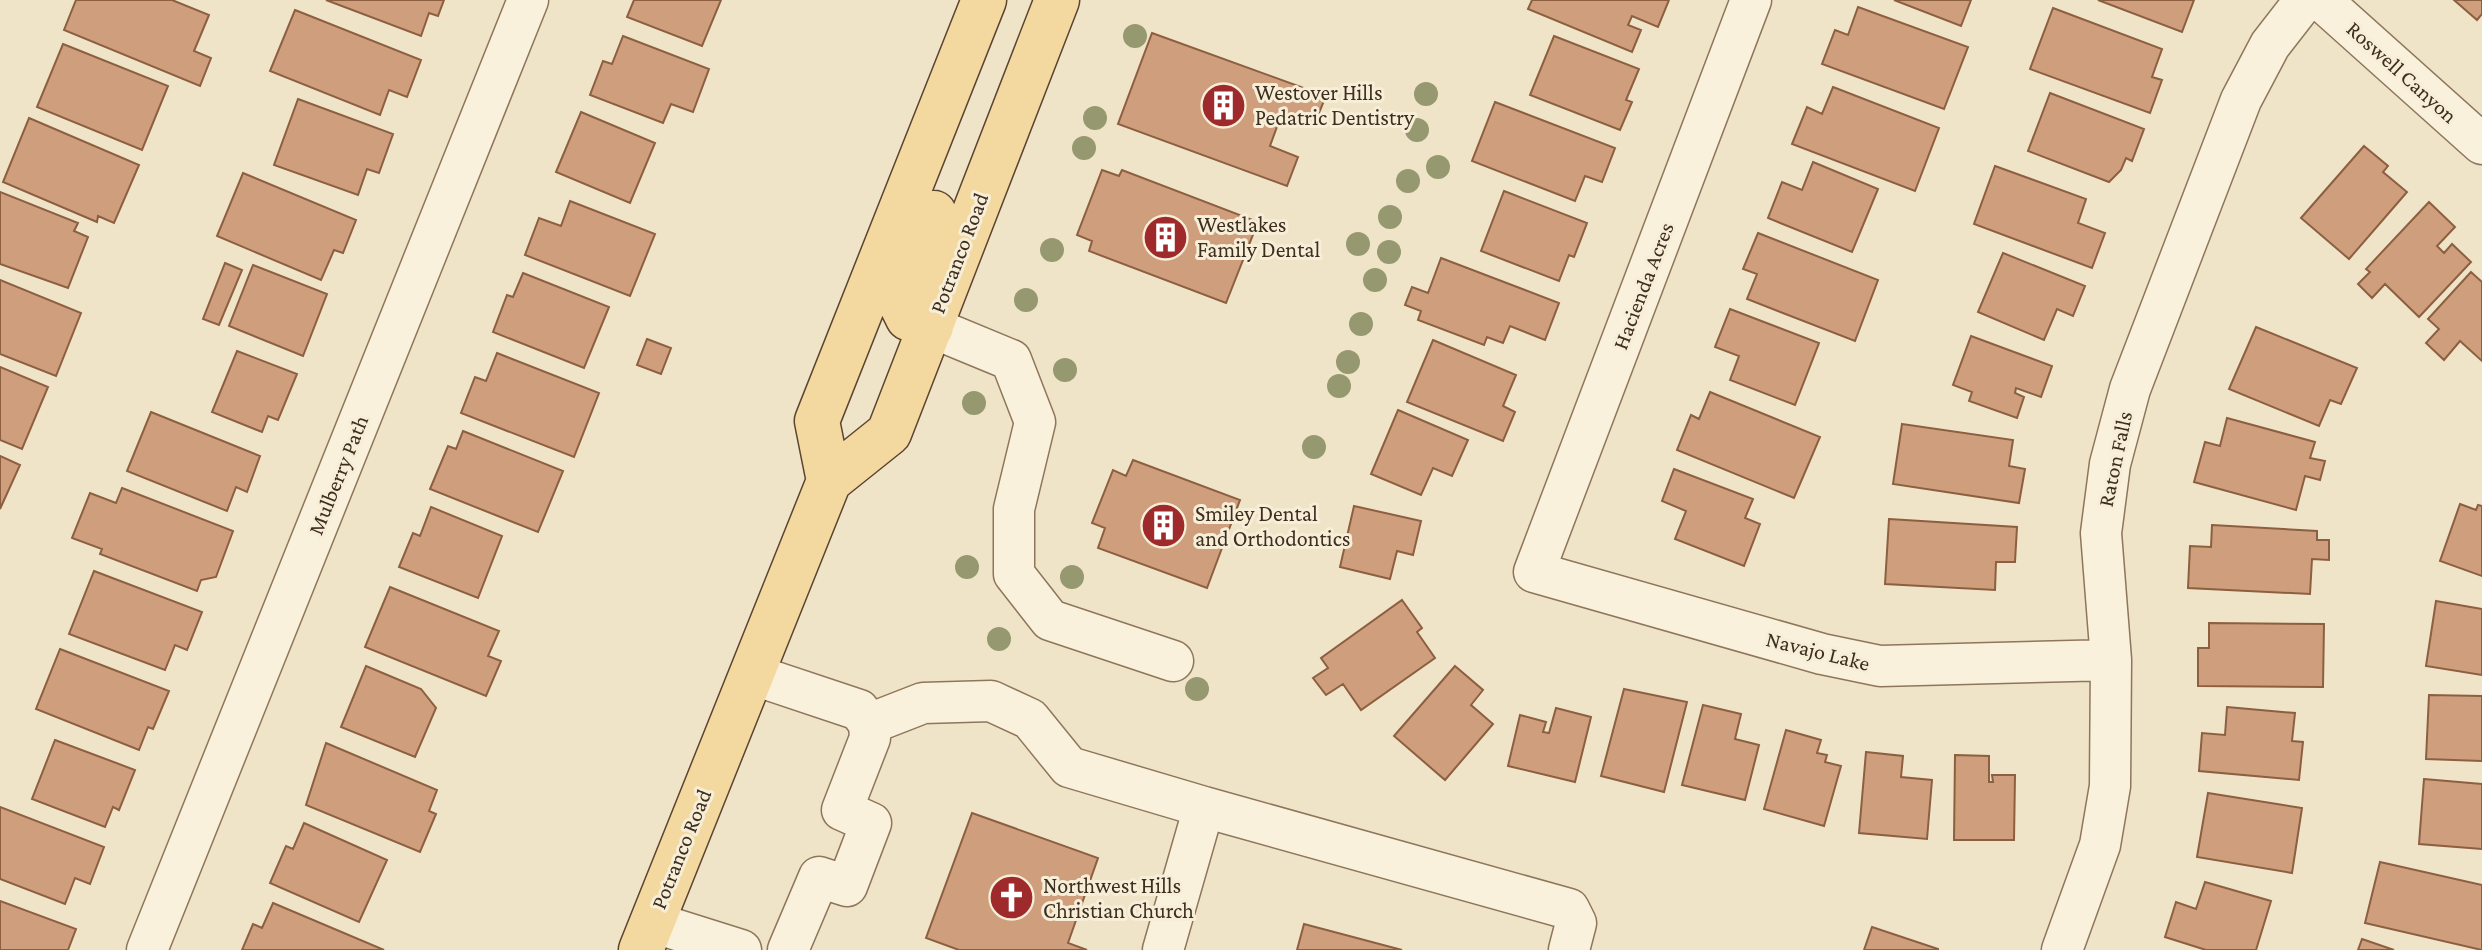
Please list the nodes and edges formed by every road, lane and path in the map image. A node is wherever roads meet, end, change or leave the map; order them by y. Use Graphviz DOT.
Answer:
graph roads {
  1 [pos="528,0"];
  2 [pos="984,0"];
  3 [pos="1011,0"];
  4 [pos="1057,0"];
  5 [pos="1751,0"];
  6 [pos="2305,0"];
  7 [pos="2321,0"];
  8 [pos="2482,144"];
  9 [pos="931,327"];
  10 [pos="829,481"];
  11 [pos="1534,572"];
  12 [pos="2111,660"];
  13 [pos="1173,661"];
  14 [pos="751,674"];
  15 [pos="869,724"];
  16 [pos="1204,807"];
  17 [pos="647,936"];
  18 [pos="147,950"];
  19 [pos="741,950"];
  20 [pos="788,950"];
  21 [pos="1163,950"];
  22 [pos="1569,950"];
  23 [pos="2062,950"];
  1 -- 18 [label="street, Mulberry Path"];
  2 -- 10 [label="main road"];
  3 -- 9 [label="main road"];
  4 -- 9 [label="main road, Potranco Road"];
  5 -- 11 [label="street, Hacienda Acres"];
  6 -- 12 [label="street, Raton Falls"];
  7 -- 8 [label="street, Roswell Canyon"];
  9 -- 10 [label="main road, Potranco Road"];
  9 -- 13 [label="street"];
  10 -- 14 [label="main road, Potranco Road"];
  11 -- 12 [label="street, Navajo Lake"];
  12 -- 23 [label="street, Raton Falls"];
  14 -- 15 [label="street"];
  14 -- 17 [label="main road, Potranco Road"];
  15 -- 16 [label="street"];
  15 -- 20 [label="street"];
  16 -- 21 [label="street"];
  16 -- 22 [label="street"];
  17 -- 19 [label="street"];
}
